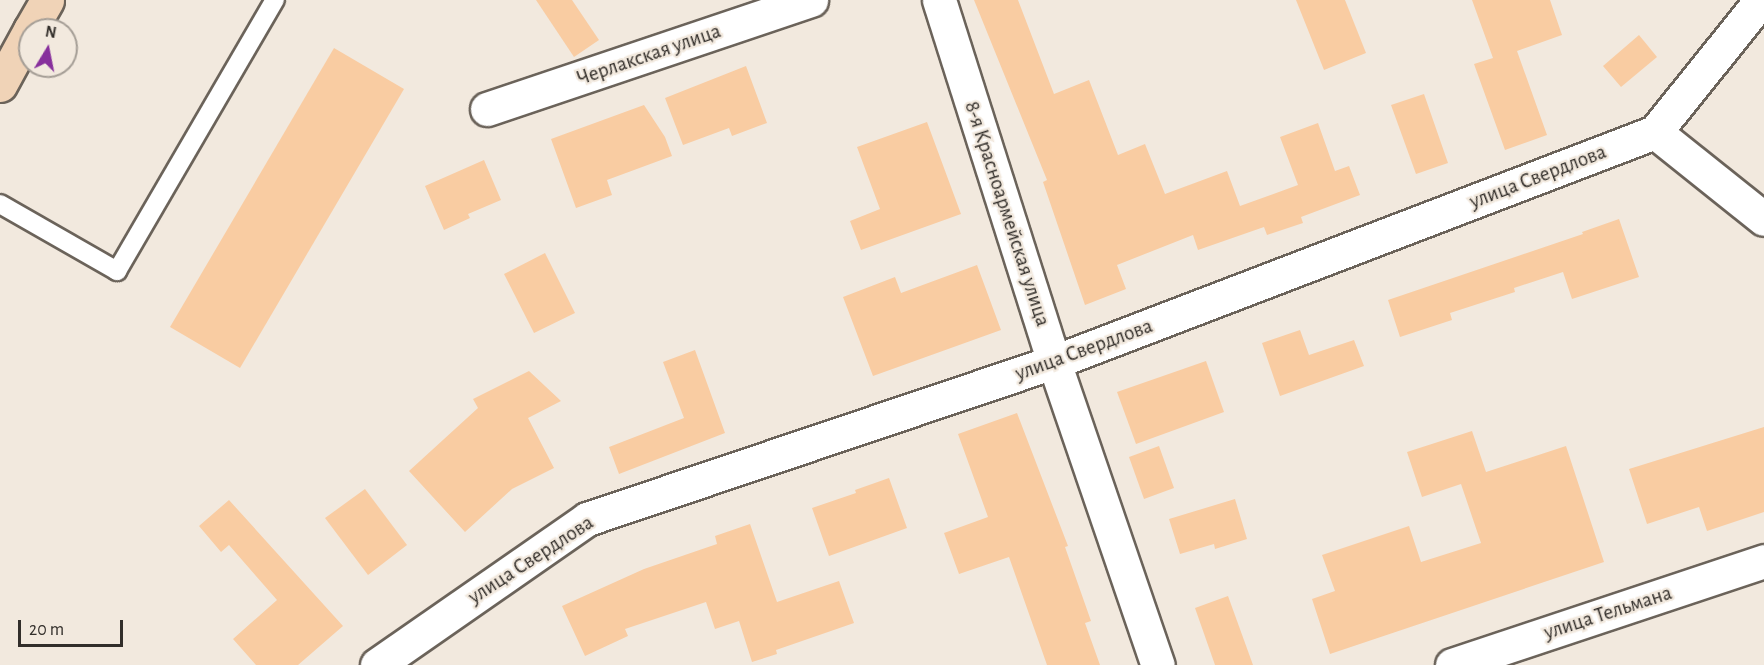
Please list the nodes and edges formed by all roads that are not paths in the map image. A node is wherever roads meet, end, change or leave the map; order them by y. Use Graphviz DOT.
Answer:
graph roads {
  1 [pos="46,0"];
  2 [pos="275,0"];
  3 [pos="811,0"];
  4 [pos="939,0"];
  5 [pos="1761,0"];
  6 [pos="36,18"];
  7 [pos="18,52"];
  8 [pos="0,85"];
  9 [pos="487,109"];
  10 [pos="1655,132"];
  11 [pos="0,204"];
  12 [pos="1764,219"];
  13 [pos="1054,362"];
  14 [pos="1764,561"];
  15 [pos="376,665"];
  16 [pos="1158,665"];
  17 [pos="1452,665"];
  1 -- 6 [label="main road"];
  2 -- 11 [label="lane"];
  3 -- 9 [label="street, Черлакская улица"];
  4 -- 13 [label="street, 8-я Красноармейская улица"];
  5 -- 10 [label="street"];
  7 -- 8 [label="main road"];
  10 -- 12 [label="street"];
  10 -- 13 [label="street, улица Свердлова"];
  13 -- 15 [label="street, улица Свердлова"];
  13 -- 16 [label="street, 8-я Красноармейская улица"];
  14 -- 17 [label="street, улица Тельмана"];
}
